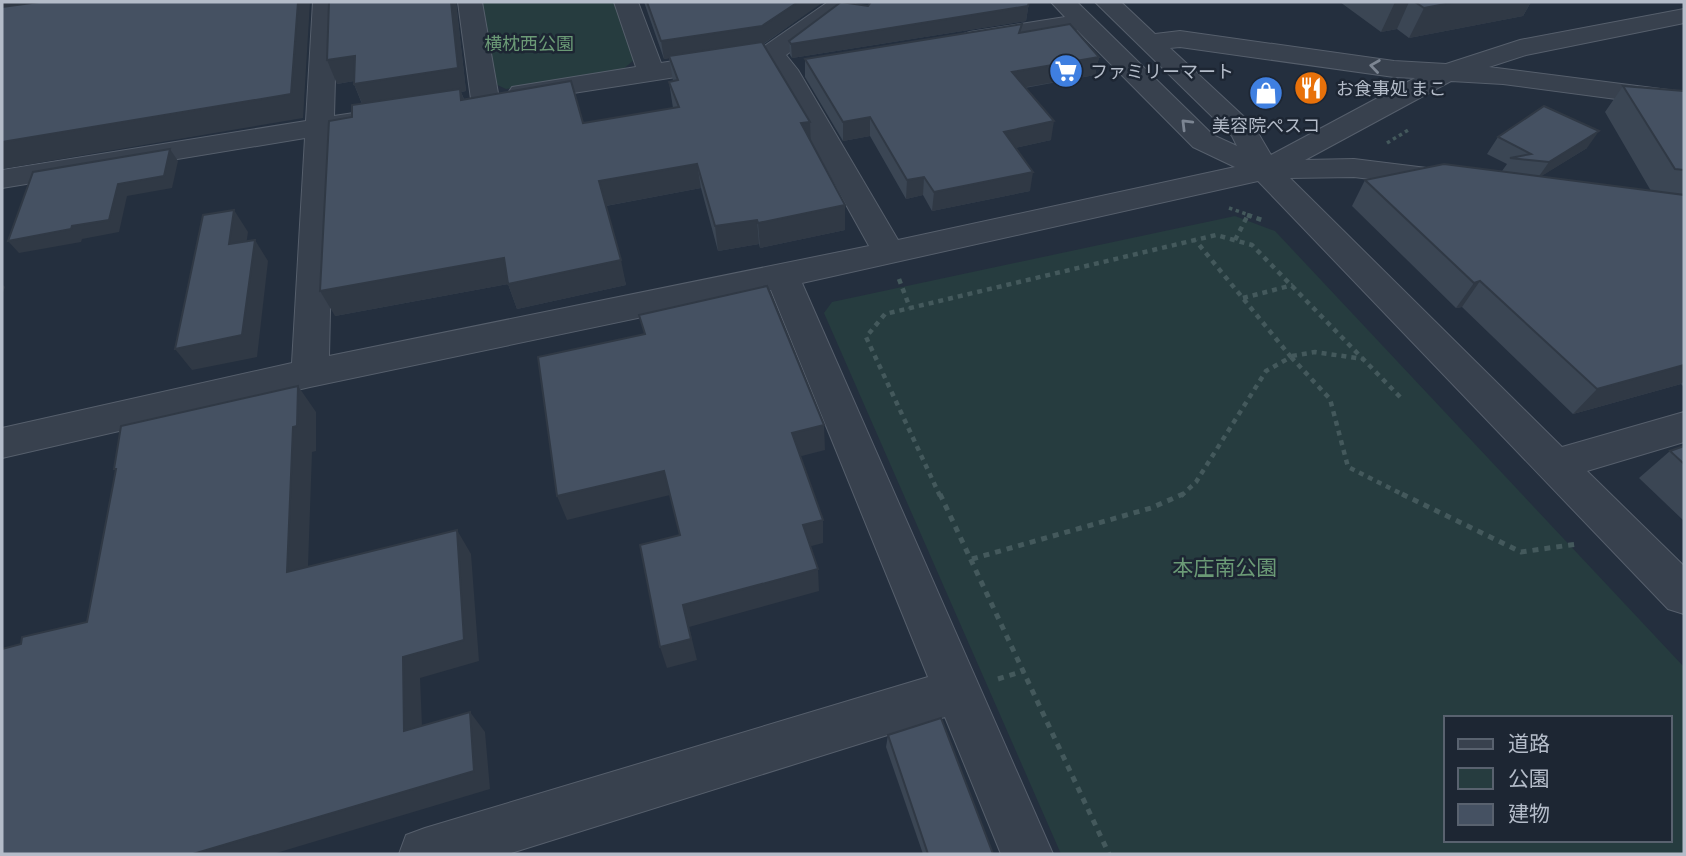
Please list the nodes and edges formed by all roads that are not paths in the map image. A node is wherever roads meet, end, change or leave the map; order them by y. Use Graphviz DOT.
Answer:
graph roads {
  1 [pos="325,2"];
  2 [pos="470,2"];
  3 [pos="626,2"];
  4 [pos="844,2"];
  5 [pos="1107,2"];
  6 [pos="1663,2"];
  7 [pos="1056,3"];
  8 [pos="1684,15"];
  9 [pos="1083,22"];
  10 [pos="1150,42"];
  11 [pos="950,43"];
  12 [pos="790,63"];
  13 [pos="650,71"];
  14 [pos="1443,74"];
  15 [pos="485,99"];
  16 [pos="1684,100"];
  17 [pos="457,103"];
  18 [pos="402,113"];
  19 [pos="1684,113"];
  20 [pos="320,127"];
  21 [pos="1265,170"];
  22 [pos="2,179"];
  23 [pos="1478,184"];
  24 [pos="889,253"];
  25 [pos="782,276"];
  26 [pos="310,373"];
  27 [pos="1684,427"];
  28 [pos="2,443"];
  29 [pos="1555,465"];
  30 [pos="1684,595"];
  31 [pos="959,690"];
  32 [pos="425,854"];
  33 [pos="1027,854"];
  1 -- 20 [label="street"];
  2 -- 15 [label="street"];
  3 -- 13 [label="street"];
  4 -- 12 [label="street"];
  5 -- 10 [label="street"];
  6 -- 8 [label="street"];
  7 -- 9 [label="street"];
  8 -- 14 [label="street"];
  9 -- 11 [label="street"];
  21 -- 9 [label="street, one-way"];
  14 -- 10 [label="street, one-way"];
  10 -- 21 [label="street"];
  12 -- 13 [label="street"];
  12 -- 24 [label="street"];
  13 -- 15 [label="street"];
  14 -- 16 [label="street"];
  14 -- 19 [label="street"];
  14 -- 21 [label="street"];
  15 -- 17 [label="street"];
  18 -- 20 [label="street"];
  20 -- 22 [label="street"];
  20 -- 26 [label="street"];
  21 -- 23 [label="street"];
  21 -- 24 [label="street"];
  21 -- 29 [label="street"];
  24 -- 25 [label="street"];
  25 -- 26 [label="street"];
  25 -- 31 [label="street"];
  26 -- 28 [label="street"];
  27 -- 29 [label="street"];
  29 -- 30 [label="street"];
  31 -- 32 [label="street"];
  31 -- 33 [label="street"];
}
